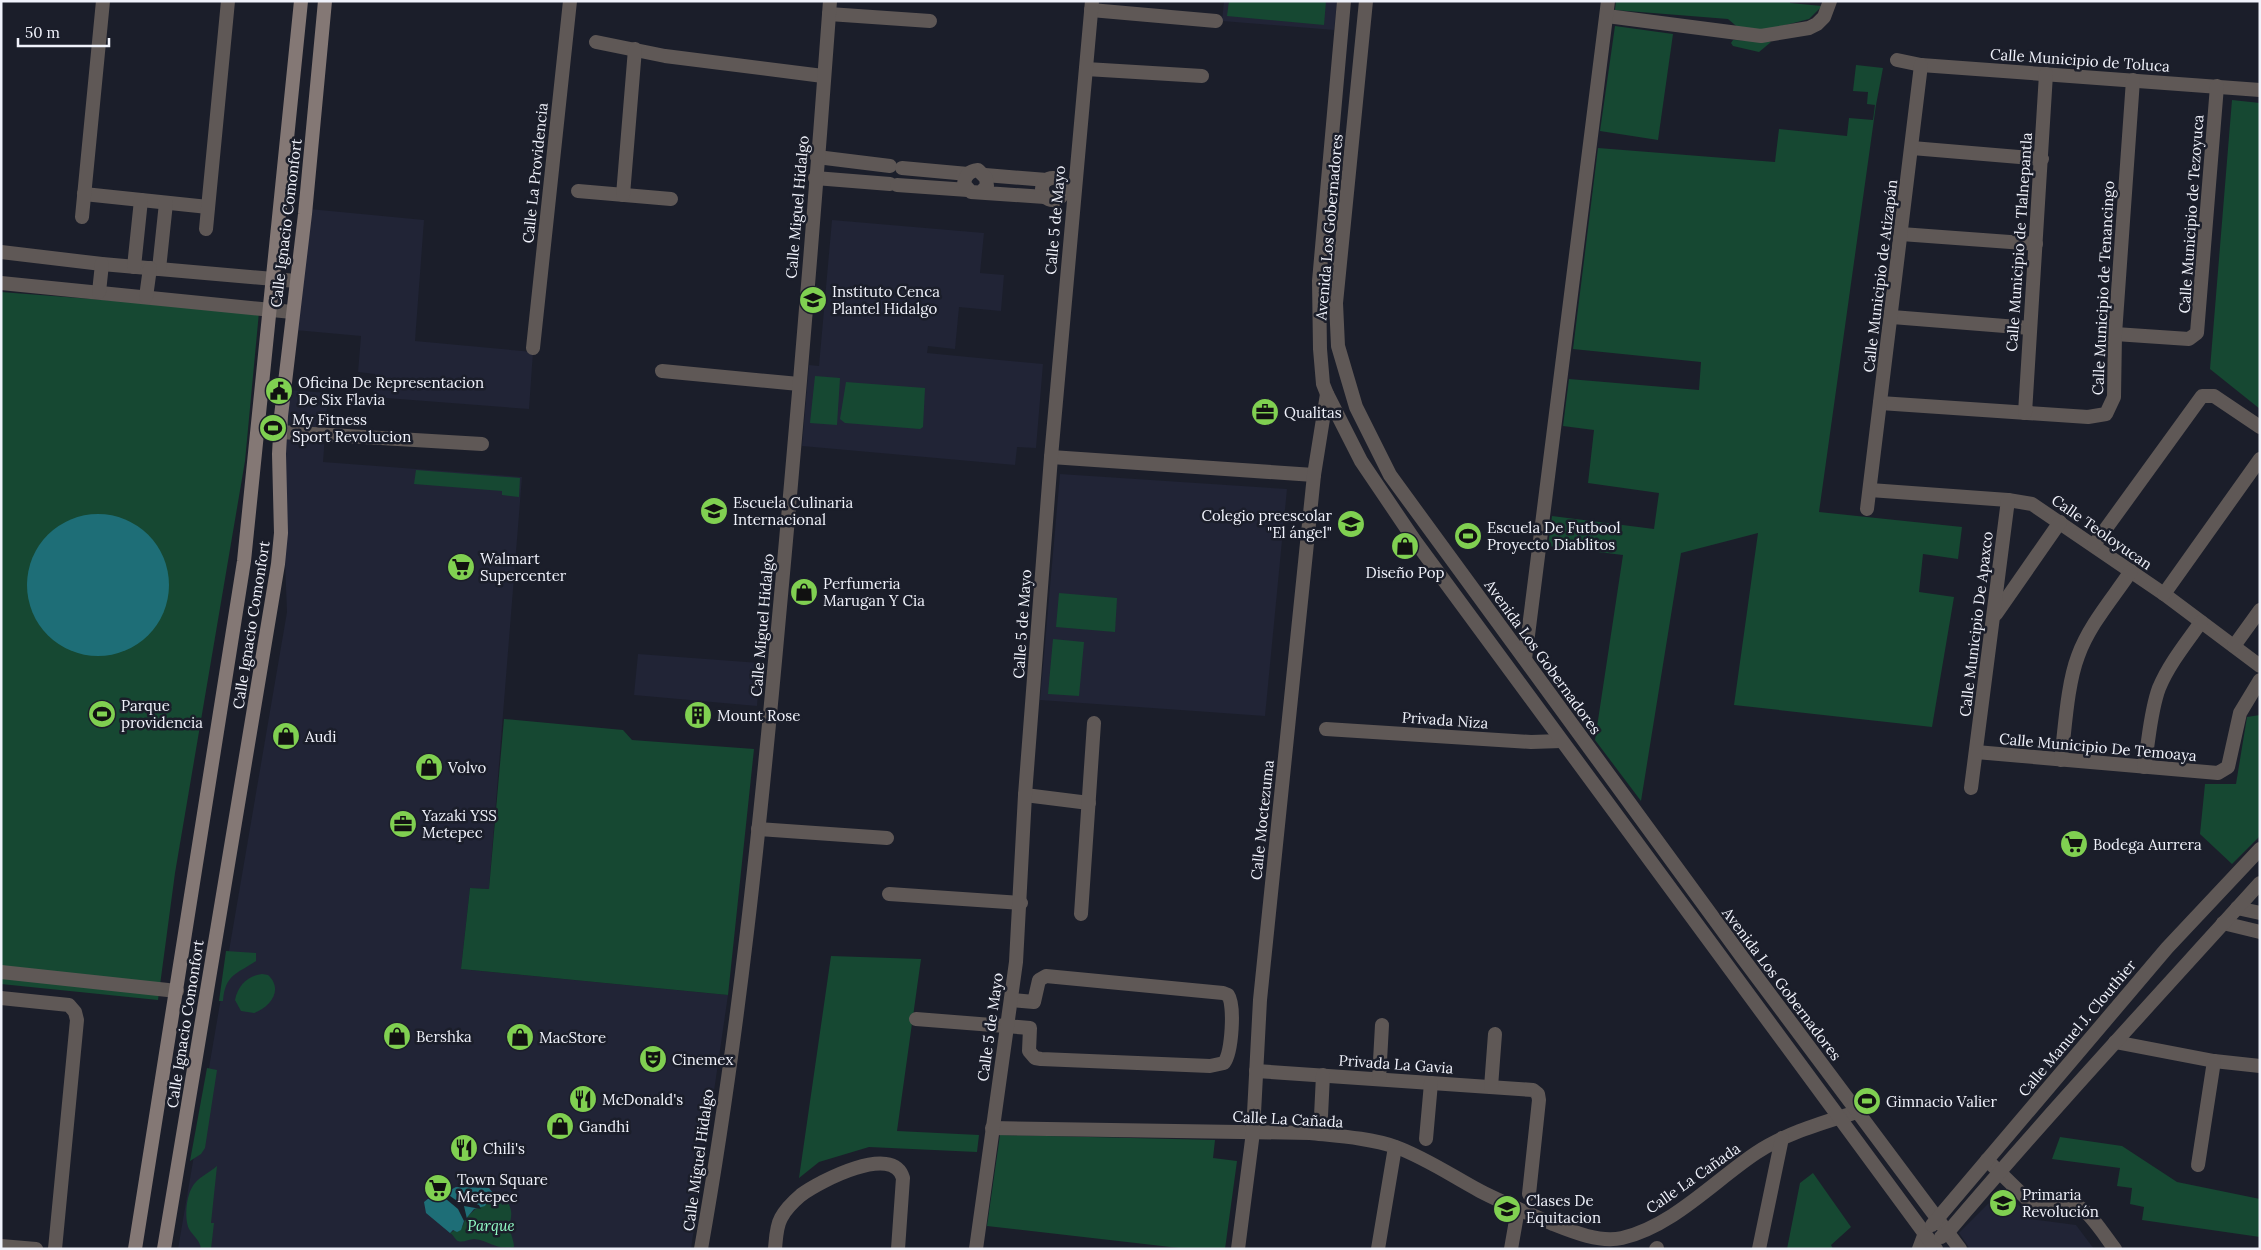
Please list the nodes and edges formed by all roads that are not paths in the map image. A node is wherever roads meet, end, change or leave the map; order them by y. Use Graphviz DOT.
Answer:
graph roads {
  1 [pos="103,1"];
  2 [pos="228,1"];
  3 [pos="301,1"];
  4 [pos="325,1"];
  5 [pos="570,1"];
  6 [pos="1344,1"];
  7 [pos="1366,1"];
  8 [pos="1608,1"];
  9 [pos="1830,1"];
  10 [pos="1092,6"];
  11 [pos="829,8"];
  12 [pos="1607,16"];
  13 [pos="930,21"];
  14 [pos="1216,21"];
  15 [pos="596,42"];
  16 [pos="635,49"];
  17 [pos="1340,53"];
  18 [pos="1360,55"];
  19 [pos="1897,60"];
  20 [pos="1921,65"];
  21 [pos="1086,69"];
  22 [pos="2046,74"];
  23 [pos="824,76"];
  24 [pos="1202,76"];
  25 [pos="2133,80"];
  26 [pos="2217,86"];
  27 [pos="2260,90"];
  28 [pos="1912,148"];
  29 [pos="817,157"];
  30 [pos="2042,159"];
  31 [pos="896,167"];
  32 [pos="968,174"];
  33 [pos="985,174"];
  34 [pos="816,178"];
  35 [pos="894,184"];
  36 [pos="578,191"];
  37 [pos="975,191"];
  38 [pos="84,194"];
  39 [pos="623,195"];
  40 [pos="140,200"];
  41 [pos="671,200"];
  42 [pos="166,203"];
  43 [pos="208,207"];
  44 [pos="82,217"];
  45 [pos="206,228"];
  46 [pos="1901,234"];
  47 [pos="2036,244"];
  48 [pos="1,252"];
  49 [pos="102,264"];
  50 [pos="134,267"];
  51 [pos="155,268"];
  52 [pos="273,279"];
  53 [pos="296,281"];
  54 [pos="1,283"];
  55 [pos="99,292"];
  56 [pos="146,297"];
  57 [pos="270,309"];
  58 [pos="292,312"];
  59 [pos="1892,317"];
  60 [pos="2030,328"];
  61 [pos="2115,334"];
  62 [pos="532,348"];
  63 [pos="662,371"];
  64 [pos="799,384"];
  65 [pos="1327,394"];
  66 [pos="1880,403"];
  67 [pos="2025,413"];
  68 [pos="2260,427"];
  69 [pos="280,432"];
  70 [pos="482,444"];
  71 [pos="1051,457"];
  72 [pos="2260,459"];
  73 [pos="1314,475"];
  74 [pos="1870,490"];
  75 [pos="2008,500"];
  76 [pos="1868,509"];
  77 [pos="2060,522"];
  78 [pos="2094,545"];
  79 [pos="2131,571"];
  80 [pos="2164,594"];
  81 [pos="2260,610"];
  82 [pos="1994,616"];
  83 [pos="2201,622"];
  84 [pos="2234,646"];
  85 [pos="1524,659"];
  86 [pos="2260,666"];
  87 [pos="2260,680"];
  88 [pos="1094,723"];
  89 [pos="1326,729"];
  90 [pos="1561,741"];
  91 [pos="1976,752"];
  92 [pos="2061,760"];
  93 [pos="1603,766"];
  94 [pos="2144,767"];
  95 [pos="1589,778"];
  96 [pos="1971,788"];
  97 [pos="1025,795"];
  98 [pos="1089,802"];
  99 [pos="758,829"];
  100 [pos="887,838"];
  101 [pos="2260,849"];
  102 [pos="2260,883"];
  103 [pos="889,894"];
  104 [pos="1021,903"];
  105 [pos="2237,908"];
  106 [pos="2260,913"];
  107 [pos="1081,914"];
  108 [pos="2224,923"];
  109 [pos="2260,932"];
  110 [pos="1,972"];
  111 [pos="177,991"];
  112 [pos="1,998"];
  113 [pos="1012,1000"];
  114 [pos="916,1019"];
  115 [pos="1382,1025"];
  116 [pos="1008,1026"];
  117 [pos="1495,1034"];
  118 [pos="2114,1042"];
  119 [pos="2214,1061"];
  120 [pos="2260,1066"];
  121 [pos="1256,1071"];
  122 [pos="1323,1075"];
  123 [pos="1379,1079"];
  124 [pos="1432,1083"];
  125 [pos="1491,1087"];
  126 [pos="1857,1112"];
  127 [pos="1321,1116"];
  128 [pos="1838,1118"];
  129 [pos="992,1128"];
  130 [pos="1253,1132"];
  131 [pos="1782,1138"];
  132 [pos="1426,1139"];
  133 [pos="1395,1147"];
  134 [pos="1987,1160"];
  135 [pos="2198,1165"];
  136 [pos="1999,1172"];
  137 [pos="1529,1194"];
  138 [pos="1518,1209"];
  139 [pos="1938,1218"];
  140 [pos="1948,1232"];
  141 [pos="1929,1244"];
  142 [pos="1,1246"];
  143 [pos="36,1249"];
  144 [pos="55,1249"];
  145 [pos="135,1249"];
  146 [pos="164,1249"];
  147 [pos="701,1249"];
  148 [pos="775,1249"];
  149 [pos="898,1249"];
  150 [pos="976,1249"];
  151 [pos="1238,1249"];
  152 [pos="1378,1249"];
  153 [pos="1511,1249"];
  154 [pos="1759,1249"];
  155 [pos="1919,1249"];
  156 [pos="1960,1249"];
  157 [pos="2116,1249"];
  1 -- 38 [label="street"];
  2 -- 43 [label="street"];
  3 -- 52 [label="main road, Calle Ignacio Comonfort"];
  4 -- 53 [label="main road, Calle Ignacio Comonfort"];
  5 -- 62 [label="street, Calle La Providencia"];
  6 -- 17 [label="street, Avenida Los Gobernadores"];
  7 -- 18 [label="street, Avenida Los Gobernadores"];
  8 -- 12 [label="street"];
  9 -- 12 [label="street"];
  10 -- 14 [label="street"];
  10 -- 21 [label="street, Calle 5 de Mayo"];
  11 -- 13 [label="street"];
  11 -- 23 [label="street, Calle Miguel Hidalgo"];
  12 -- 85 [label="street"];
  15 -- 16 [label="street"];
  16 -- 23 [label="street"];
  16 -- 39 [label="street"];
  17 -- 18 [label="street"];
  17 -- 65 [label="street, Avenida Los Gobernadores"];
  18 -- 85 [label="street, Avenida Los Gobernadores"];
  19 -- 20 [label="street, Calle Municipio de Toluca"];
  20 -- 22 [label="street, Calle Municipio de Toluca"];
  20 -- 28 [label="street, Calle Municipio de Atizapán"];
  21 -- 24 [label="street"];
  21 -- 71 [label="street, Calle 5 de Mayo"];
  22 -- 25 [label="street, Calle Municipio de Toluca"];
  22 -- 30 [label="street, Calle Municipio de Tlalnepantla"];
  23 -- 29 [label="street, Calle Miguel Hidalgo"];
  25 -- 26 [label="street, Calle Municipio de Toluca"];
  25 -- 61 [label="street, Calle Municipio de Tenancingo"];
  26 -- 27 [label="street, Calle Municipio de Toluca"];
  26 -- 61 [label="street, Calle Municipio de Tezoyuca"];
  28 -- 30 [label="street"];
  28 -- 46 [label="street, Calle Municipio de Atizapán"];
  29 -- 31 [label="street"];
  29 -- 34 [label="street, Calle Miguel Hidalgo"];
  30 -- 47 [label="street, Calle Municipio de Tlalnepantla"];
  31 -- 32 [label="street"];
  31 -- 35 [label="street"];
  32 -- 33 [label="street"];
  32 -- 37 [label="street"];
  33 -- 37 [label="street"];
  33 -- 37 [label="street"];
  34 -- 35 [label="street"];
  34 -- 64 [label="street, Calle Miguel Hidalgo"];
  35 -- 37 [label="street"];
  36 -- 39 [label="street"];
  38 -- 40 [label="street"];
  38 -- 44 [label="street"];
  39 -- 41 [label="street"];
  40 -- 42 [label="street"];
  40 -- 50 [label="street"];
  42 -- 43 [label="street"];
  42 -- 51 [label="street"];
  43 -- 45 [label="street"];
  46 -- 47 [label="street"];
  46 -- 59 [label="street, Calle Municipio de Atizapán"];
  47 -- 60 [label="street, Calle Municipio de Tlalnepantla"];
  48 -- 49 [label="street"];
  49 -- 50 [label="street"];
  49 -- 55 [label="street"];
  50 -- 51 [label="street"];
  51 -- 52 [label="street"];
  51 -- 56 [label="street"];
  52 -- 53 [label="street"];
  52 -- 57 [label="main road, Calle Ignacio Comonfort"];
  53 -- 58 [label="main road, Calle Ignacio Comonfort"];
  54 -- 55 [label="street"];
  55 -- 56 [label="street"];
  56 -- 57 [label="street"];
  57 -- 58 [label="street"];
  57 -- 111 [label="main road, Calle Ignacio Comonfort"];
  58 -- 69 [label="main road, Calle Ignacio Comonfort"];
  59 -- 60 [label="street"];
  59 -- 66 [label="street, Calle Municipio de Atizapán"];
  60 -- 67 [label="street, Calle Municipio de Tlalnepantla"];
  61 -- 67 [label="street, Calle Municipio de Tenancingo"];
  63 -- 64 [label="street"];
  64 -- 99 [label="street, Calle Miguel Hidalgo"];
  65 -- 73 [label="street, Calle Moctezuma"];
  65 -- 90 [label="street, Avenida Los Gobernadores"];
  66 -- 67 [label="street"];
  66 -- 74 [label="street, Calle Municipio de Atizapán"];
  68 -- 78 [label="street"];
  69 -- 70 [label="street"];
  69 -- 146 [label="main road, Calle Ignacio Comonfort"];
  71 -- 73 [label="street"];
  71 -- 97 [label="street, Calle 5 de Mayo"];
  72 -- 80 [label="street"];
  73 -- 121 [label="street, Calle Moctezuma"];
  74 -- 75 [label="street, Calle Teoloyucan"];
  74 -- 76 [label="street, Calle Municipio de Atizapán"];
  75 -- 77 [label="street, Calle Teoloyucan"];
  75 -- 82 [label="street, Calle Municipio De Apaxco"];
  77 -- 78 [label="street, Calle Teoloyucan"];
  77 -- 82 [label="street"];
  78 -- 79 [label="street, Calle Teoloyucan"];
  79 -- 80 [label="street, Calle Teoloyucan"];
  79 -- 92 [label="street"];
  80 -- 83 [label="street, Calle Teoloyucan"];
  81 -- 84 [label="street"];
  82 -- 91 [label="street, Calle Municipio De Apaxco"];
  83 -- 84 [label="street, Calle Teoloyucan"];
  83 -- 94 [label="street"];
  84 -- 86 [label="street, Calle Teoloyucan"];
  85 -- 93 [label="street, Avenida Los Gobernadores"];
  87 -- 94 [label="street, Calle Municipio De Temoaya"];
  88 -- 98 [label="street"];
  89 -- 90 [label="street, Privada Niza"];
  90 -- 95 [label="street, Avenida Los Gobernadores"];
  91 -- 92 [label="street, Calle Municipio De Temoaya"];
  91 -- 96 [label="street, Calle Municipio De Apaxco"];
  92 -- 94 [label="street, Calle Municipio De Temoaya"];
  93 -- 95 [label="street"];
  93 -- 126 [label="street, Avenida Los Gobernadores"];
  95 -- 128 [label="street, Avenida Los Gobernadores"];
  97 -- 98 [label="street"];
  97 -- 104 [label="street, Calle 5 de Mayo"];
  98 -- 107 [label="street"];
  99 -- 100 [label="street"];
  99 -- 147 [label="street, Calle Miguel Hidalgo"];
  101 -- 134 [label="street, Calle Manuel J. Clouthier"];
  102 -- 105 [label="street"];
  103 -- 104 [label="street"];
  104 -- 113 [label="street, Calle 5 de Mayo"];
  105 -- 106 [label="street"];
  105 -- 108 [label="street"];
  108 -- 109 [label="street"];
  108 -- 118 [label="street"];
  110 -- 111 [label="street"];
  111 -- 145 [label="main road, Calle Ignacio Comonfort"];
  112 -- 144 [label="street"];
  113 -- 116 [label="street, Calle 5 de Mayo"];
  113 -- 116 [label="street"];
  114 -- 116 [label="street"];
  115 -- 123 [label="street"];
  116 -- 129 [label="street, Calle 5 de Mayo"];
  117 -- 125 [label="street"];
  118 -- 119 [label="street"];
  118 -- 136 [label="street"];
  119 -- 120 [label="street"];
  119 -- 135 [label="street"];
  121 -- 122 [label="street, Privada La Gavia"];
  121 -- 130 [label="street, Calle Moctezuma"];
  122 -- 123 [label="street, Privada La Gavia"];
  122 -- 127 [label="street"];
  123 -- 124 [label="street, Privada La Gavia"];
  124 -- 125 [label="street, Privada La Gavia"];
  124 -- 132 [label="street"];
  125 -- 137 [label="street, Privada La Gavia"];
  126 -- 128 [label="street, Calle La Cañada"];
  126 -- 139 [label="street, Avenida Los Gobernadores"];
  128 -- 131 [label="street, Calle La Cañada"];
  128 -- 141 [label="street, Avenida Los Gobernadores"];
  129 -- 130 [label="street, Calle La Cañada"];
  129 -- 150 [label="street, Calle 5 de Mayo"];
  130 -- 133 [label="street, Calle La Cañada"];
  130 -- 151 [label="street, Calle Moctezuma"];
  131 -- 138 [label="street, Calle La Cañada"];
  131 -- 154 [label="street"];
  133 -- 138 [label="street, Calle La Cañada"];
  133 -- 152 [label="street"];
  134 -- 136 [label="street"];
  134 -- 139 [label="street, Calle Manuel J. Clouthier"];
  136 -- 140 [label="street"];
  136 -- 157 [label="street"];
  138 -- 153 [label="street"];
  139 -- 140 [label="street, Avenida Los Gobernadores"];
  139 -- 141 [label="street, Calle Manuel J. Clouthier"];
  140 -- 141 [label="street"];
  140 -- 156 [label="street, Avenida Los Gobernadores"];
  141 -- 155 [label="street"];
  142 -- 143 [label="street"];
  148 -- 149 [label="street"];
}
